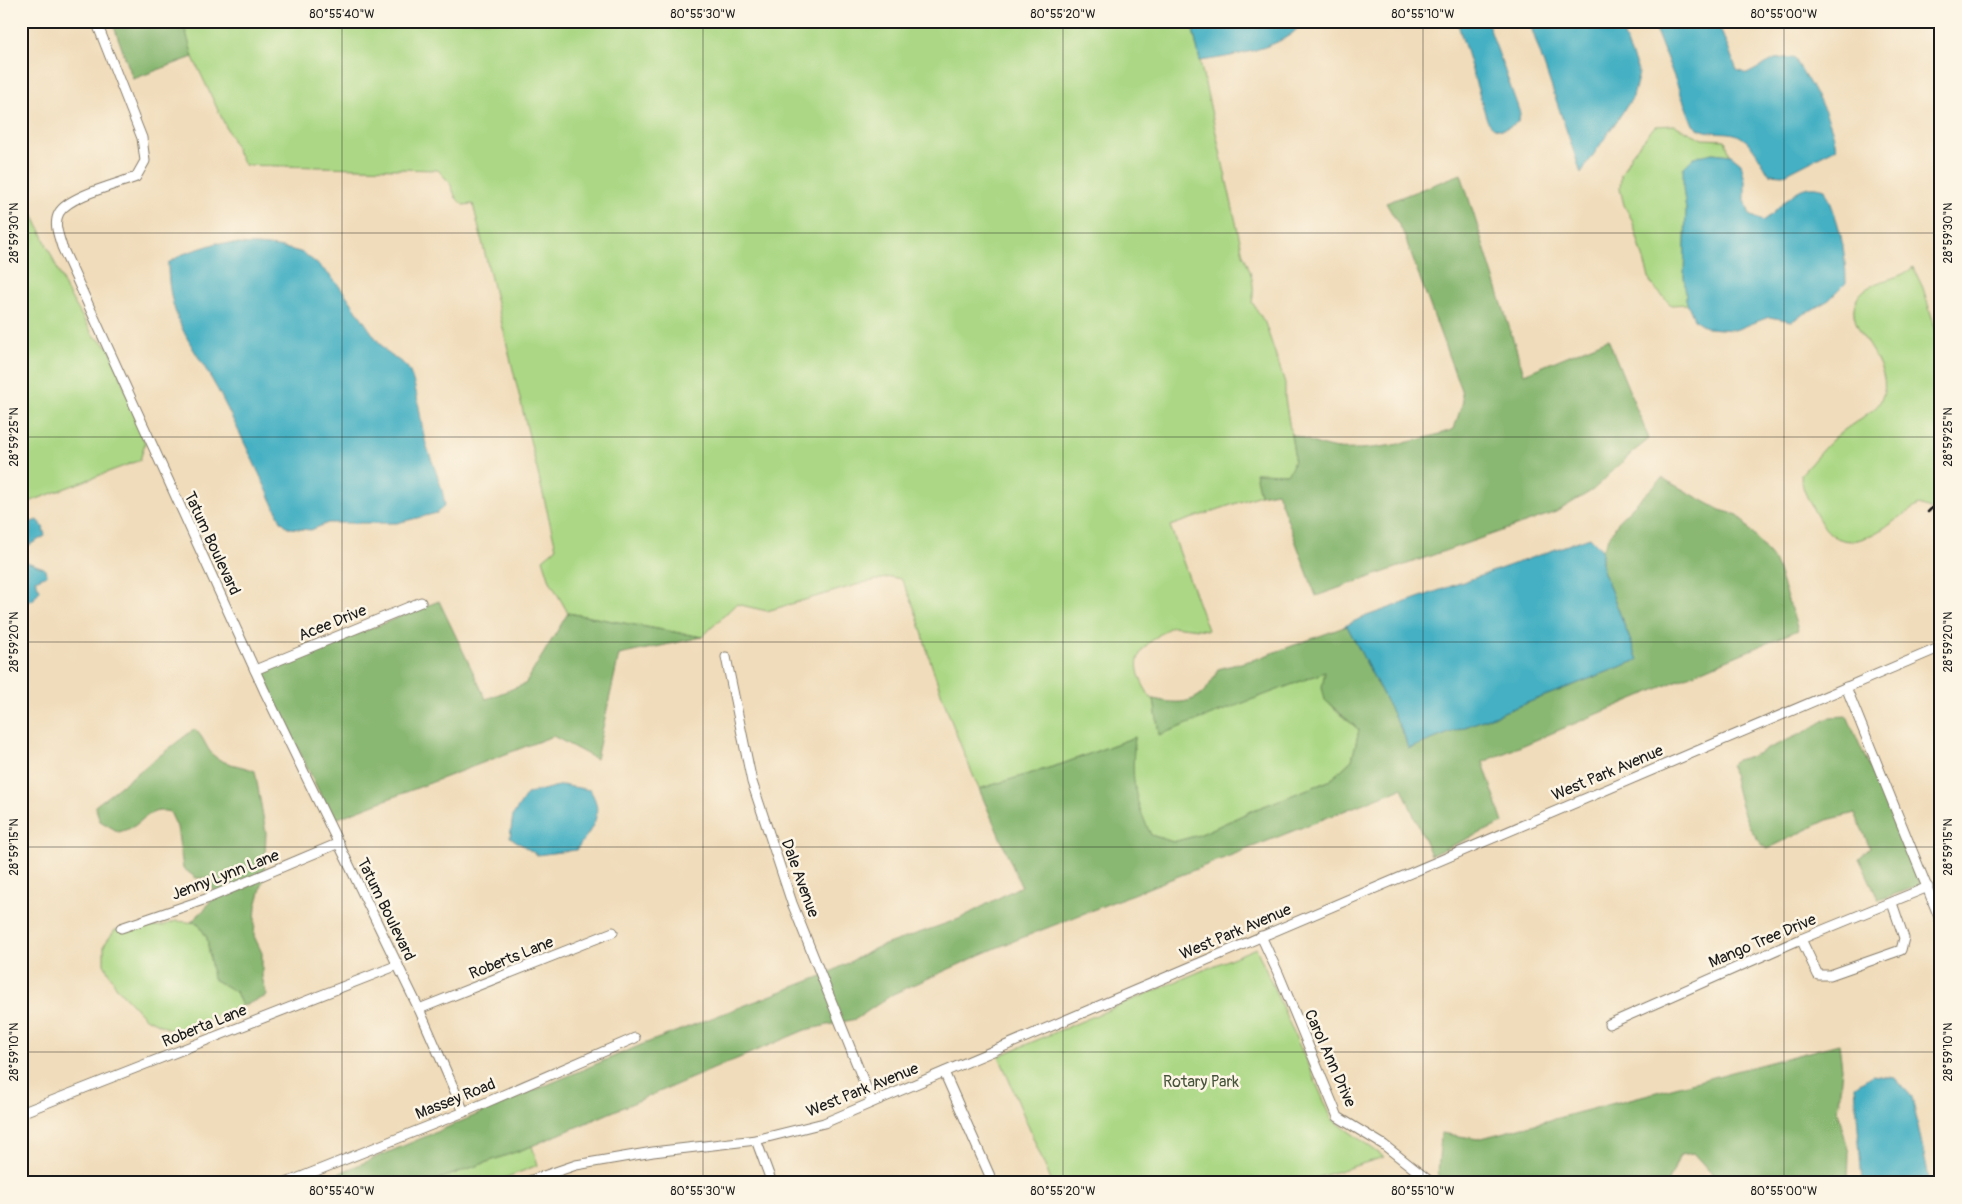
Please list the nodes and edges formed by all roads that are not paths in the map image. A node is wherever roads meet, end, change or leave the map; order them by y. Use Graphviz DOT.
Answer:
graph roads {
  1 [pos="96,21"];
  2 [pos="421,602"];
  3 [pos="1941,647"];
  4 [pos="726,658"];
  5 [pos="255,670"];
  6 [pos="1846,687"];
  7 [pos="339,843"];
  8 [pos="1928,887"];
  9 [pos="1892,903"];
  10 [pos="1941,922"];
  11 [pos="121,928"];
  12 [pos="613,932"];
  13 [pos="1261,936"];
  14 [pos="1801,939"];
  15 [pos="398,965"];
  16 [pos="419,1009"];
  17 [pos="1609,1024"];
  18 [pos="635,1038"];
  19 [pos="944,1072"];
  20 [pos="872,1102"];
  21 [pos="464,1112"];
  22 [pos="21,1113"];
  23 [pos="756,1140"];
  24 [pos="991,1182"];
  25 [pos="286,1183"];
  26 [pos="523,1183"];
  27 [pos="772,1183"];
  28 [pos="1432,1183"];
  1 -- 5 [label="street, Tatum Boulevard"];
  2 -- 5 [label="street, Acee Drive"];
  3 -- 6 [label="street, West Park Avenue"];
  4 -- 20 [label="street, Dale Avenue"];
  5 -- 7 [label="street, Tatum Boulevard"];
  6 -- 8 [label="street"];
  6 -- 13 [label="street, West Park Avenue"];
  7 -- 11 [label="street, Jenny Lynn Lane"];
  7 -- 15 [label="street, Tatum Boulevard"];
  8 -- 9 [label="street, Mango Tree Drive"];
  8 -- 10 [label="street"];
  9 -- 14 [label="street, Mango Tree Drive"];
  9 -- 14 [label="street"];
  12 -- 16 [label="street, Roberts Lane"];
  13 -- 19 [label="street, West Park Avenue"];
  13 -- 28 [label="street, Carol Ann Drive"];
  14 -- 17 [label="street, Mango Tree Drive"];
  15 -- 16 [label="street, Tatum Boulevard"];
  15 -- 22 [label="street, Roberta Lane"];
  16 -- 21 [label="street, Tatum Boulevard"];
  18 -- 21 [label="street, Massey Road"];
  19 -- 20 [label="street, West Park Avenue"];
  19 -- 24 [label="street"];
  20 -- 23 [label="street, West Park Avenue"];
  21 -- 25 [label="street, Massey Road"];
  23 -- 26 [label="street, West Park Avenue"];
  23 -- 27 [label="street"];
}
